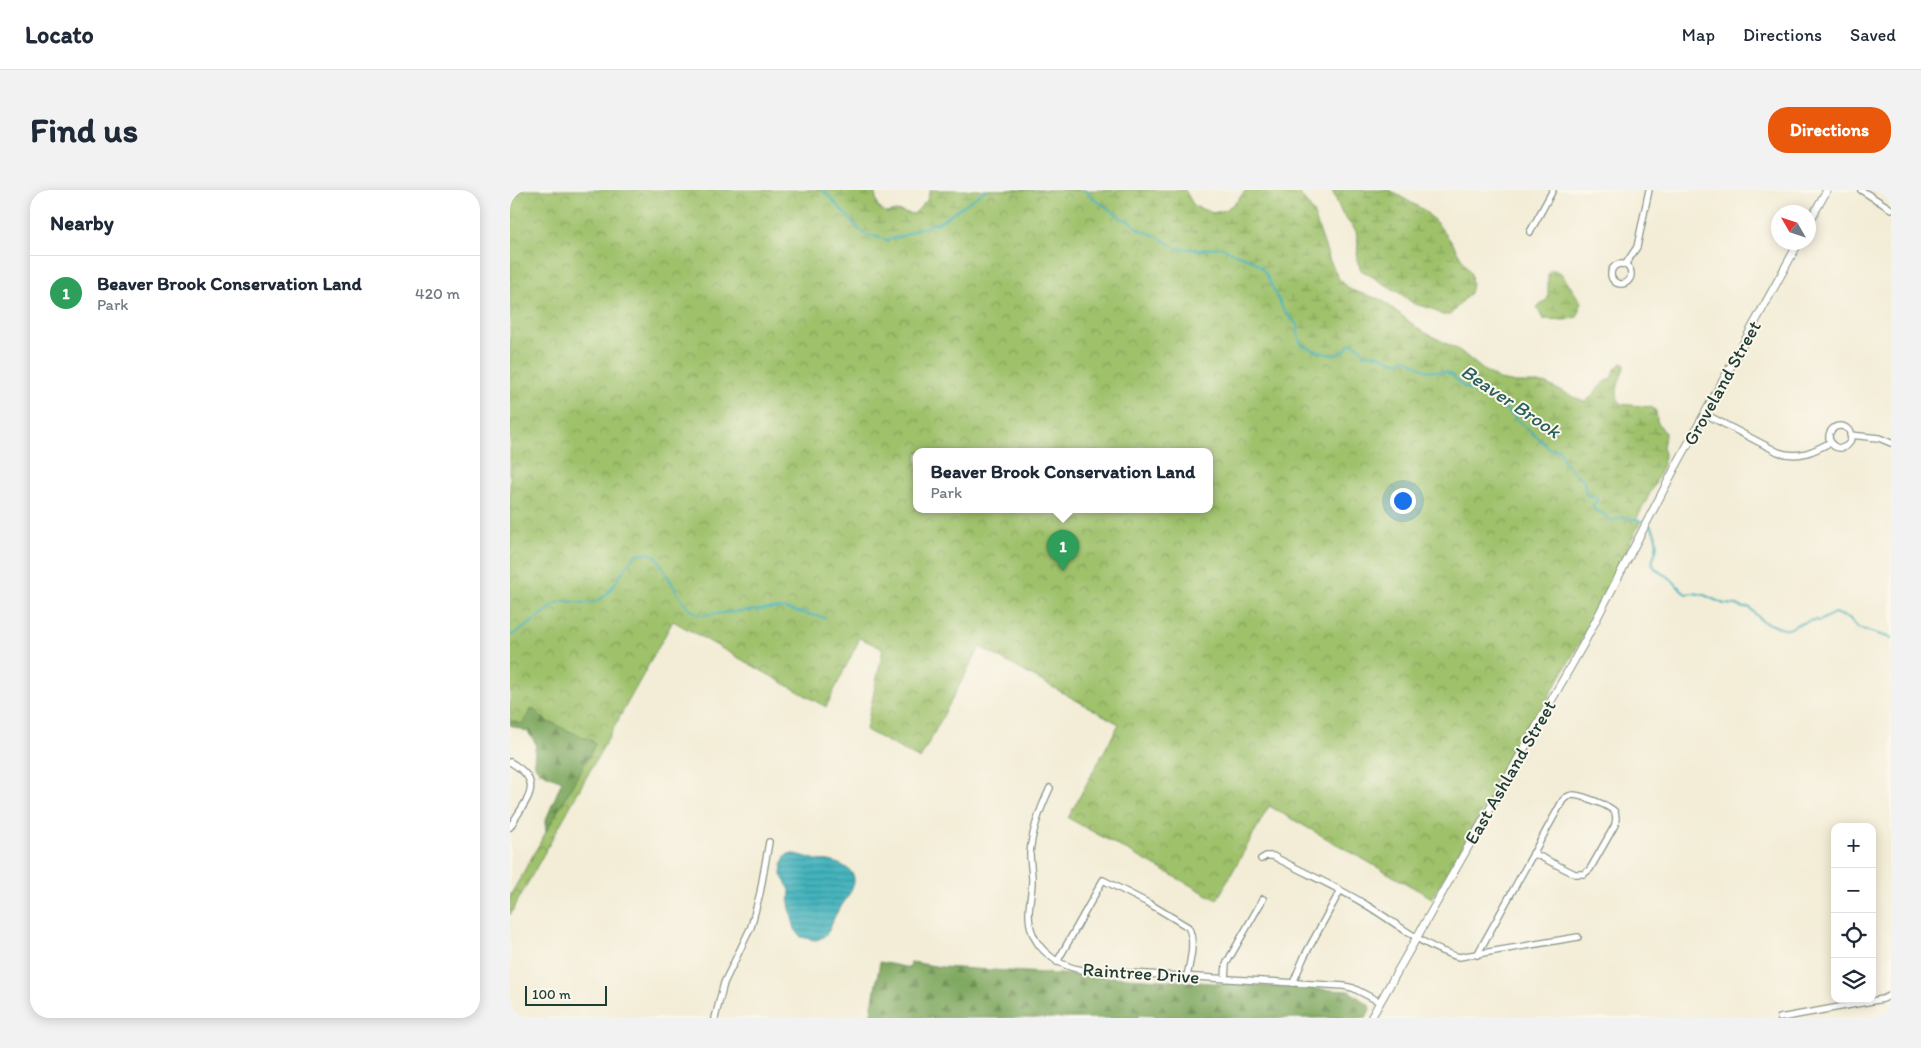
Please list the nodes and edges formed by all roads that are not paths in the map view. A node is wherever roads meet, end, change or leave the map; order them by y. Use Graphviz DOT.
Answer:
graph roads {
  1 [pos="1554,190"];
  2 [pos="1649,190"];
  3 [pos="1827,190"];
  4 [pos="1861,190"];
  5 [pos="1891,209"];
  6 [pos="1816,210"];
  7 [pos="1530,232"];
  8 [pos="1794,250"];
  9 [pos="1625,265"];
  10 [pos="1705,414"];
  11 [pos="1850,435"];
  12 [pos="1831,442"];
  13 [pos="1891,443"];
  14 [pos="1646,523"];
  15 [pos="510,762"];
  16 [pos="1050,788"];
  17 [pos="510,827"];
  18 [pos="769,842"];
  19 [pos="1533,853"];
  20 [pos="1261,860"];
  21 [pos="1340,891"];
  22 [pos="1263,899"];
  23 [pos="1416,937"];
  24 [pos="1578,937"];
  25 [pos="1477,955"];
  26 [pos="1057,962"];
  27 [pos="1187,976"];
  28 [pos="1224,978"];
  29 [pos="1293,982"];
  30 [pos="1891,995"];
  31 [pos="1380,1002"];
  32 [pos="1815,1015"];
  33 [pos="715,1018"];
  34 [pos="1371,1018"];
  35 [pos="1780,1018"];
  1 -- 7 [label="street"];
  2 -- 9 [label="street"];
  3 -- 6 [label="main road"];
  4 -- 5 [label="street"];
  8 -- 10 [label="main road, Groveland Street"];
  10 -- 12 [label="street"];
  10 -- 14 [label="main road, Groveland Street"];
  11 -- 12 [label="street"];
  11 -- 12 [label="street"];
  11 -- 13 [label="street"];
  14 -- 23 [label="main road, East Ashland Street"];
  15 -- 17 [label="street"];
  16 -- 26 [label="street, Raintree Drive"];
  18 -- 33 [label="street"];
  19 -- 19 [label="street"];
  19 -- 25 [label="street"];
  20 -- 21 [label="street"];
  21 -- 23 [label="street"];
  21 -- 29 [label="street"];
  22 -- 28 [label="street"];
  23 -- 25 [label="street"];
  23 -- 31 [label="main road, East Ashland Street"];
  24 -- 25 [label="street"];
  26 -- 27 [label="street, Raintree Drive"];
  26 -- 27 [label="street"];
  27 -- 28 [label="street, Raintree Drive"];
  28 -- 29 [label="street, Raintree Drive"];
  29 -- 31 [label="street, Raintree Drive"];
  30 -- 32 [label="street"];
  31 -- 34 [label="main road, East Ashland Street"];
  32 -- 35 [label="street"];
}
